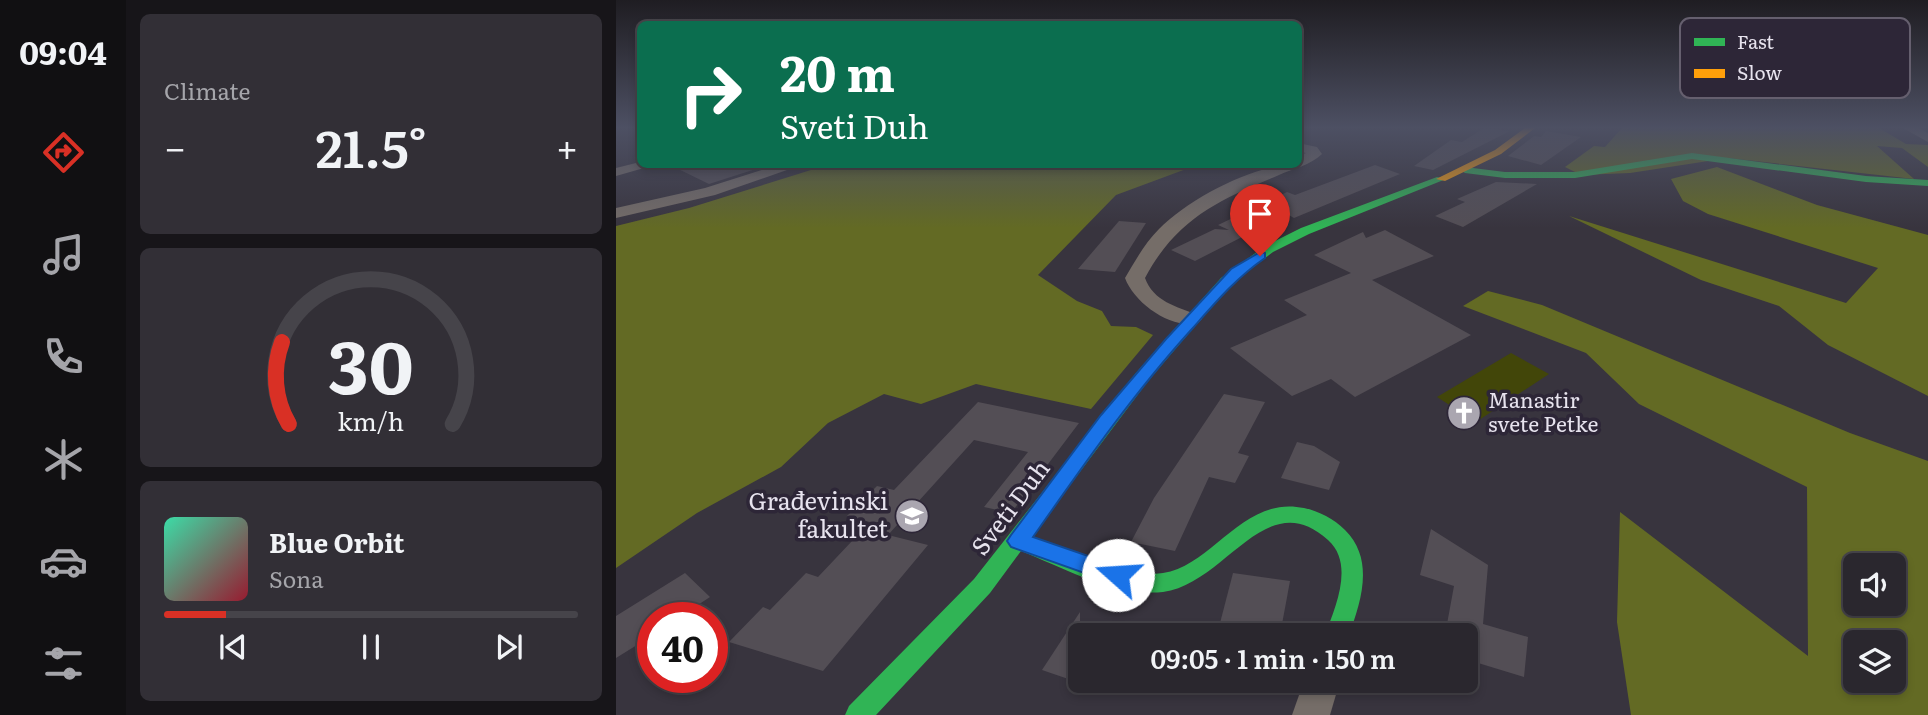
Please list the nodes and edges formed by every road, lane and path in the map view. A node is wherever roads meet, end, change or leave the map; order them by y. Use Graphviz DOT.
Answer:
graph roads {
  1 [pos="1478,161"];
  2 [pos="1659,161"];
  3 [pos="1739,161"];
  4 [pos="637,167"];
  5 [pos="784,168"];
  6 [pos="1283,168"];
  7 [pos="1465,170"];
  8 [pos="616,172"];
  9 [pos="1928,183"];
  10 [pos="616,214"];
  11 [pos="1191,319"];
  12 [pos="1018,541"];
  13 [pos="1341,623"];
  14 [pos="1318,693"];
  15 [pos="858,715"];
  16 [pos="1311,715"];
  1 -- 7 [label="main road, Sveti Duh"];
  2 -- 7 [label="main road"];
  3 -- 9 [label="main road"];
  4 -- 8 [label="street"];
  5 -- 10 [label="street"];
  6 -- 11 [label="street"];
  7 -- 11 [label="main road, Sveti Duh"];
  11 -- 12 [label="main road, Sveti Duh"];
  12 -- 13 [label="main road, Sveti Duh"];
  12 -- 15 [label="main road, Sveti Duh"];
  14 -- 16 [label="street"];
}
